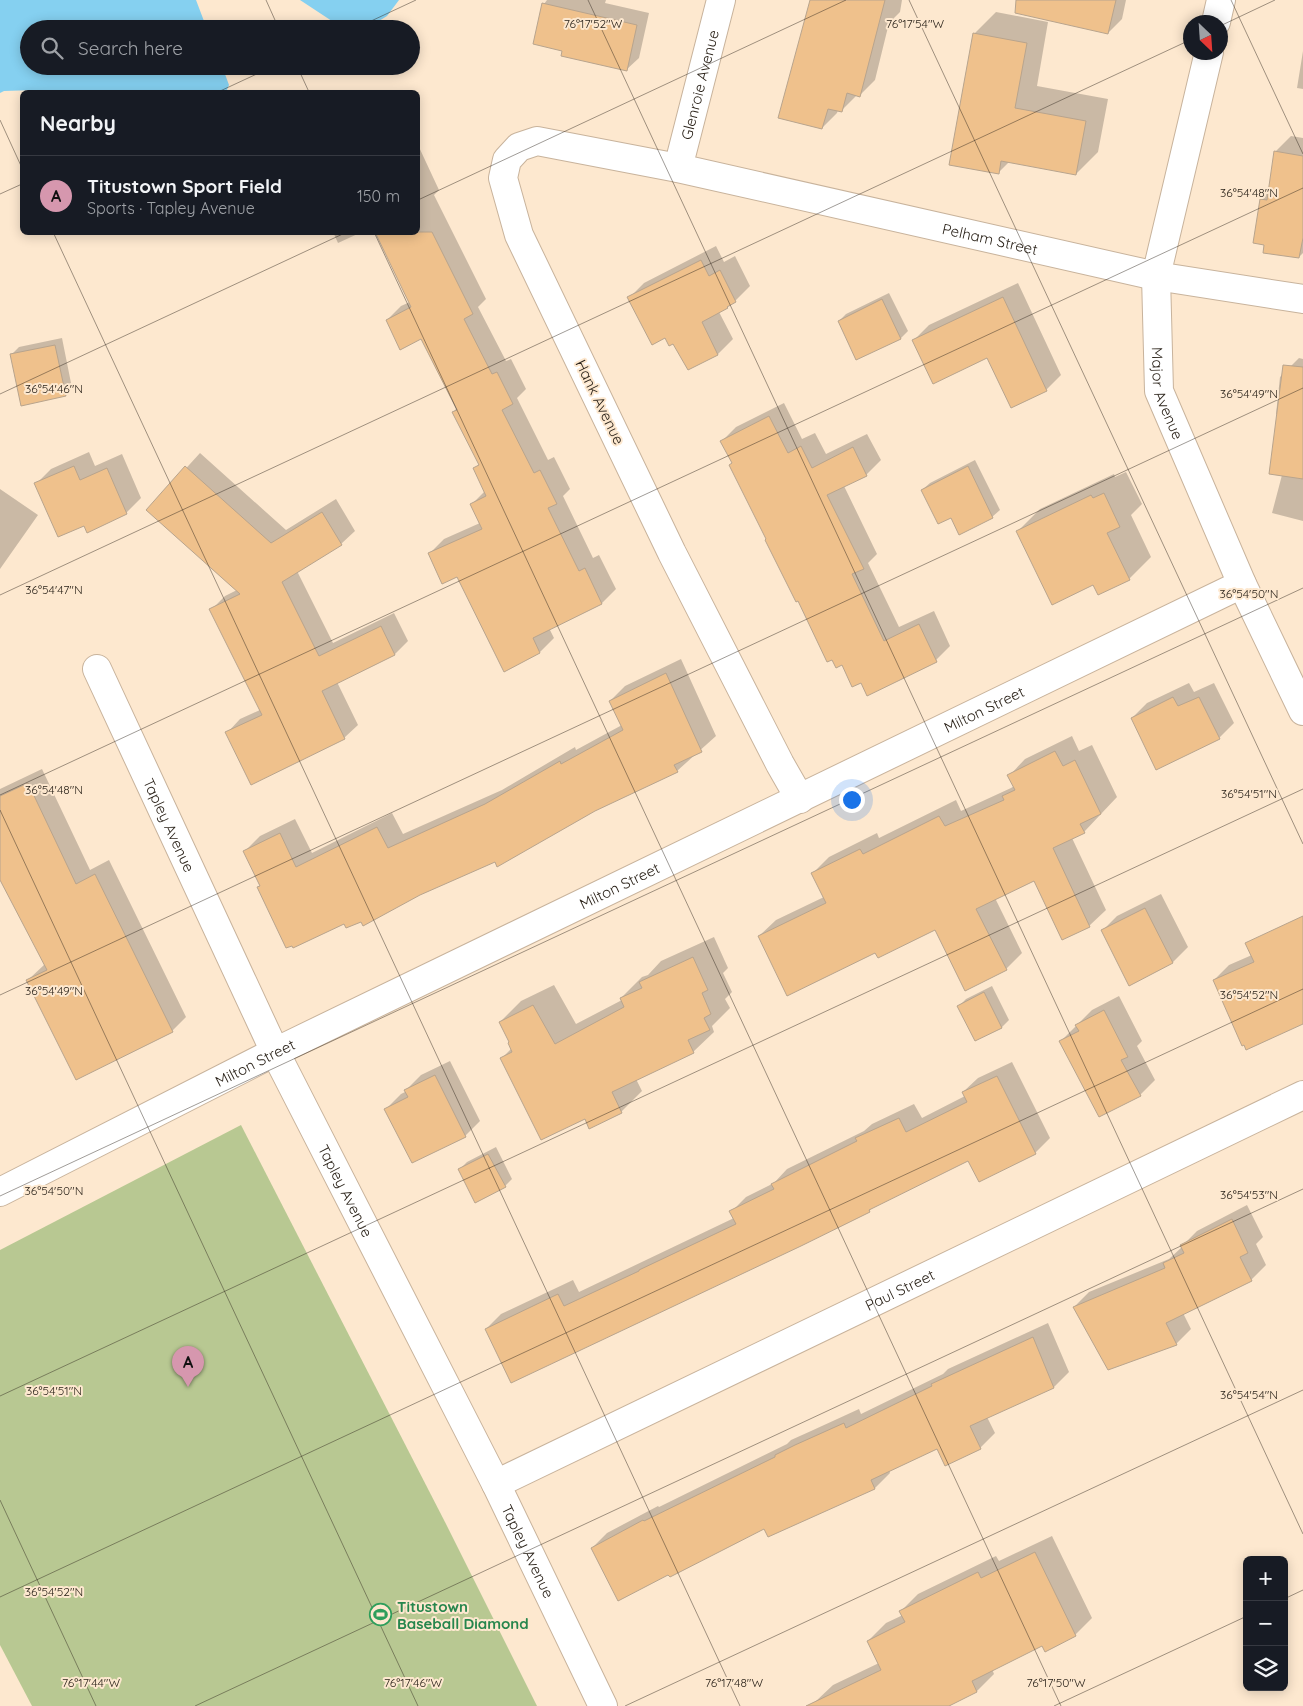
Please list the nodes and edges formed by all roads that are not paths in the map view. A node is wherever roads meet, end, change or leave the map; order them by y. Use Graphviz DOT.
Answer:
graph roads {
  1 [pos="721,0"];
  2 [pos="1221,0"];
  3 [pos="1218,15"];
  4 [pos="1207,60"];
  5 [pos="678,168"];
  6 [pos="1156,276"];
  7 [pos="1303,299"];
  8 [pos="1242,584"];
  9 [pos="98,669"];
  10 [pos="1303,711"];
  11 [pos="800,799"];
  12 [pos="275,1052"];
  13 [pos="1303,1095"];
  14 [pos="0,1192"];
  15 [pos="496,1484"];
  16 [pos="603,1706"];
  1 -- 5 [label="street, Glenroie Avenue"];
  2 -- 3 [label="street"];
  4 -- 6 [label="street, Major Avenue"];
  5 -- 6 [label="street, Pelham Street"];
  5 -- 11 [label="street, Hank Avenue"];
  6 -- 7 [label="street, Pelham Street"];
  6 -- 8 [label="street, Major Avenue"];
  8 -- 10 [label="street, Major Avenue"];
  8 -- 11 [label="street, Milton Street"];
  9 -- 12 [label="street, Tapley Avenue"];
  11 -- 12 [label="street, Milton Street"];
  12 -- 14 [label="street, Milton Street"];
  12 -- 15 [label="street, Tapley Avenue"];
  13 -- 15 [label="street, Paul Street"];
  15 -- 16 [label="street, Tapley Avenue"];
}
